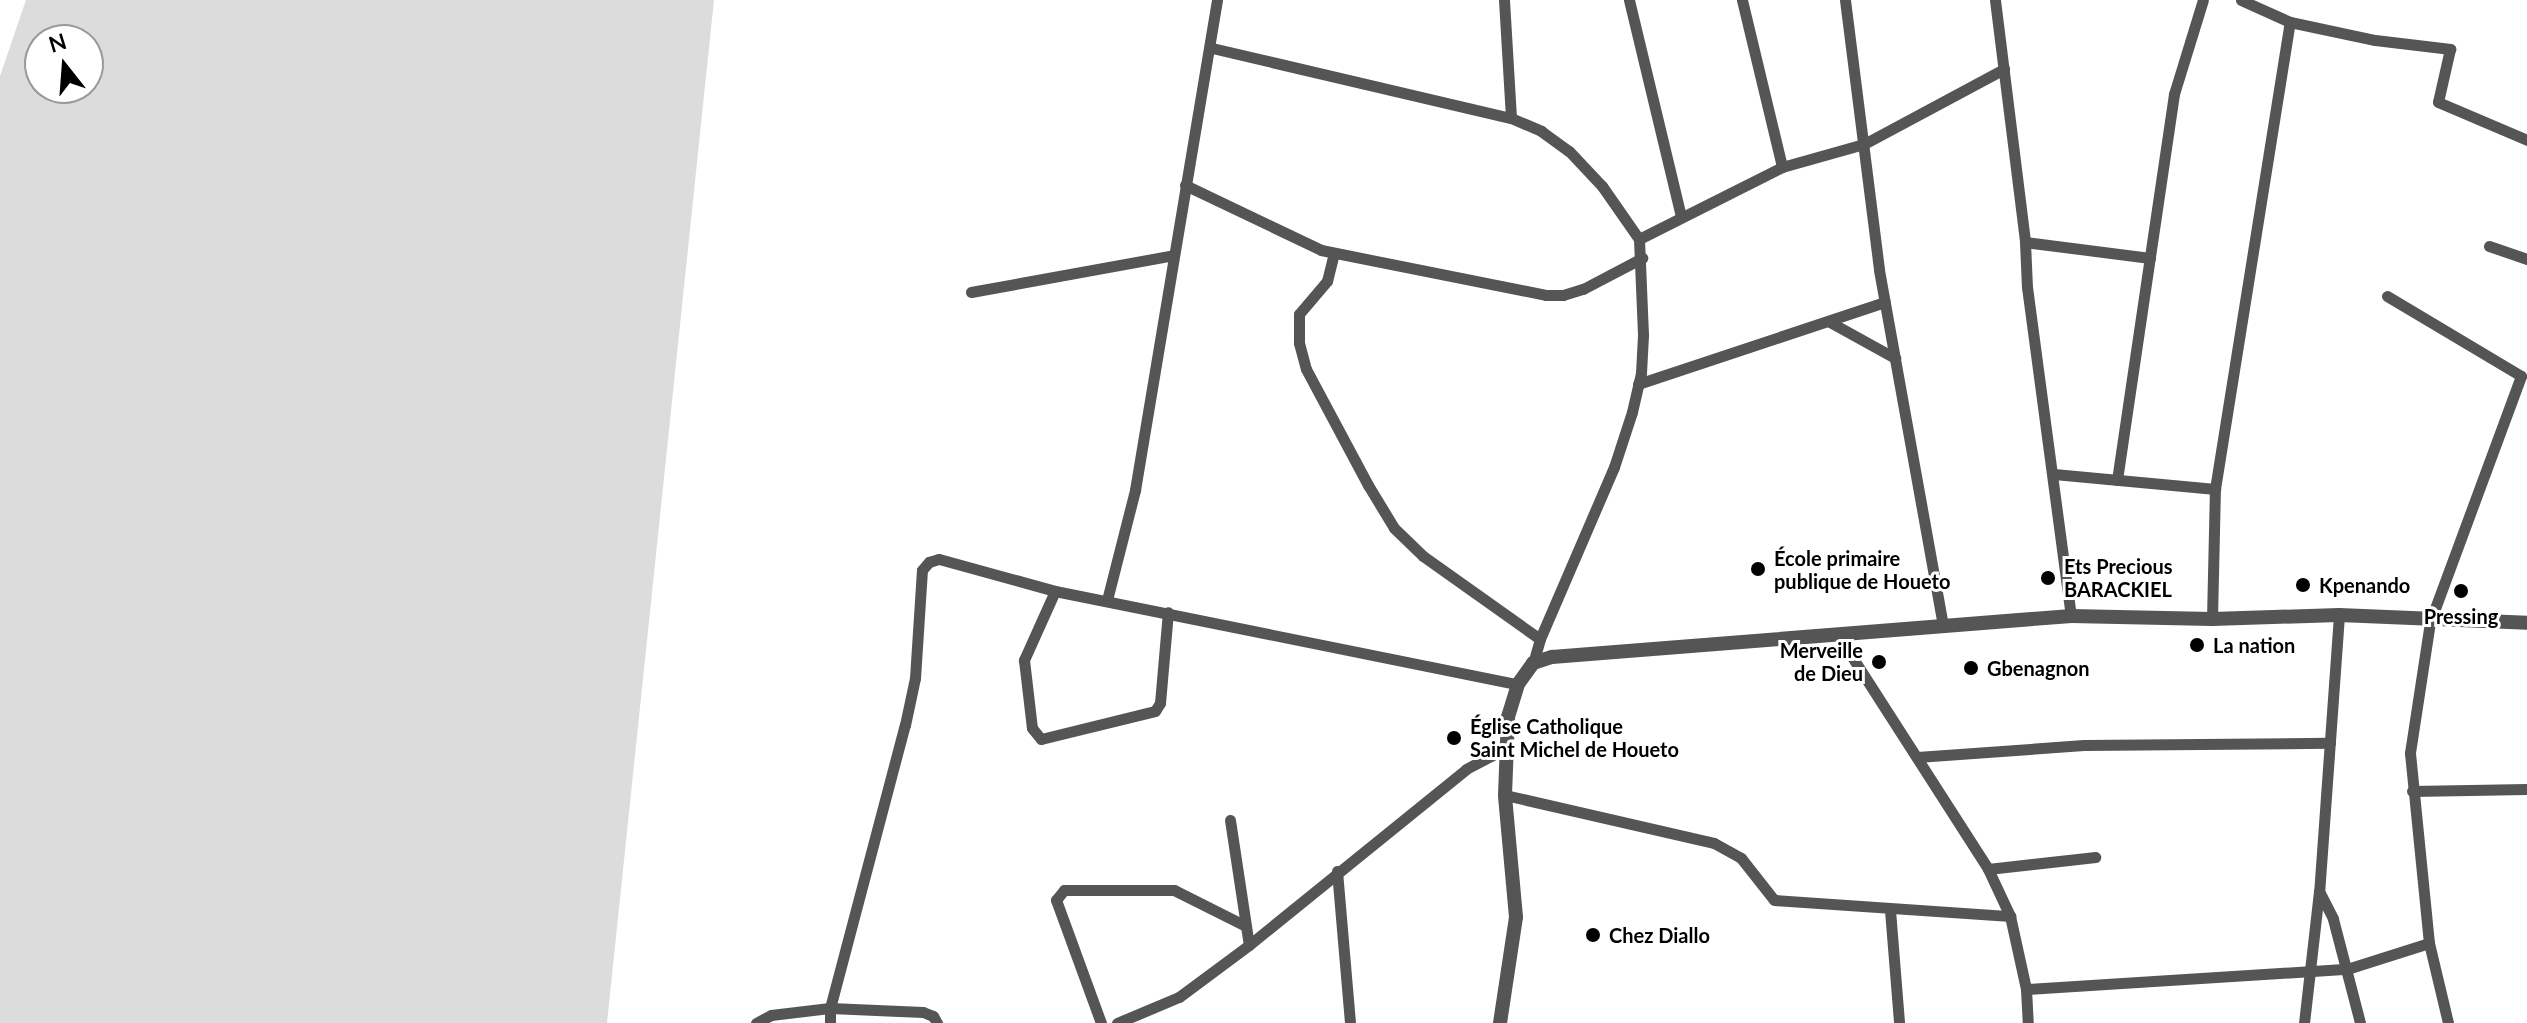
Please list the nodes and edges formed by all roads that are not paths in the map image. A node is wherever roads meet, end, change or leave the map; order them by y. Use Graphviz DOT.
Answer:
graph roads {
  1 [pos="1217,0"];
  2 [pos="1504,0"];
  3 [pos="1629,0"];
  4 [pos="1742,0"];
  5 [pos="1845,0"];
  6 [pos="1995,0"];
  7 [pos="2203,0"];
  8 [pos="2241,0"];
  9 [pos="2290,22"];
  10 [pos="1212,48"];
  11 [pos="2004,69"];
  12 [pos="1511,118"];
  13 [pos="2527,140"];
  14 [pos="1864,144"];
  15 [pos="1782,167"];
  16 [pos="1185,185"];
  17 [pos="1681,217"];
  18 [pos="1639,239"];
  19 [pos="2025,242"];
  20 [pos="2489,246"];
  21 [pos="1334,253"];
  22 [pos="1174,255"];
  23 [pos="1642,258"];
  24 [pos="2150,258"];
  25 [pos="2527,259"];
  26 [pos="971,292"];
  27 [pos="2387,296"];
  28 [pos="1885,302"];
  29 [pos="1828,321"];
  30 [pos="1895,358"];
  31 [pos="1638,384"];
  32 [pos="2054,474"];
  33 [pos="2117,480"];
  34 [pos="2215,489"];
  35 [pos="1055,591"];
  36 [pos="1107,600"];
  37 [pos="1168,612"];
  38 [pos="2339,615"];
  39 [pos="2071,616"];
  40 [pos="2212,619"];
  41 [pos="2430,622"];
  42 [pos="2527,623"];
  43 [pos="1943,625"];
  44 [pos="1838,635"];
  45 [pos="1540,639"];
  46 [pos="1533,663"];
  47 [pos="1518,684"];
  48 [pos="2330,743"];
  49 [pos="1506,748"];
  50 [pos="1917,757"];
  51 [pos="2527,789"];
  52 [pos="2412,791"];
  53 [pos="1505,795"];
  54 [pos="1230,820"];
  55 [pos="2095,857"];
  56 [pos="1988,869"];
  57 [pos="1337,871"];
  58 [pos="2319,891"];
  59 [pos="1890,910"];
  60 [pos="2010,916"];
  61 [pos="1246,926"];
  62 [pos="2429,943"];
  63 [pos="1249,945"];
  64 [pos="2347,969"];
  65 [pos="2309,972"];
  66 [pos="2026,989"];
  67 [pos="830,1008"];
  68 [pos="756,1023"];
  69 [pos="830,1023"];
  70 [pos="937,1023"];
  71 [pos="1101,1023"];
  72 [pos="1117,1023"];
  73 [pos="1350,1023"];
  74 [pos="1500,1023"];
  75 [pos="1899,1023"];
  76 [pos="2028,1023"];
  77 [pos="2304,1023"];
  78 [pos="2360,1023"];
  79 [pos="2448,1023"];
  1 -- 10 [label="street"];
  2 -- 12 [label="street"];
  3 -- 17 [label="street"];
  4 -- 15 [label="street"];
  5 -- 14 [label="street"];
  6 -- 11 [label="street"];
  7 -- 24 [label="street"];
  8 -- 9 [label="street"];
  9 -- 13 [label="street"];
  9 -- 34 [label="street"];
  10 -- 12 [label="street"];
  10 -- 16 [label="street"];
  11 -- 14 [label="street"];
  11 -- 19 [label="street"];
  12 -- 18 [label="street"];
  14 -- 15 [label="street"];
  14 -- 28 [label="street"];
  15 -- 17 [label="street"];
  16 -- 21 [label="street"];
  16 -- 22 [label="street"];
  17 -- 18 [label="street"];
  18 -- 23 [label="street"];
  19 -- 24 [label="street"];
  19 -- 32 [label="street"];
  20 -- 25 [label="street"];
  21 -- 23 [label="street"];
  21 -- 45 [label="street"];
  22 -- 26 [label="street"];
  22 -- 36 [label="street"];
  23 -- 31 [label="street"];
  24 -- 33 [label="street"];
  27 -- 41 [label="street"];
  28 -- 29 [label="street"];
  28 -- 30 [label="street"];
  29 -- 30 [label="street"];
  29 -- 31 [label="street"];
  30 -- 43 [label="street"];
  31 -- 45 [label="street"];
  32 -- 33 [label="street"];
  32 -- 39 [label="street"];
  33 -- 34 [label="street"];
  34 -- 40 [label="street"];
  35 -- 36 [label="street"];
  35 -- 37 [label="street"];
  35 -- 67 [label="street"];
  36 -- 37 [label="street"];
  37 -- 47 [label="street"];
  38 -- 40 [label="street"];
  38 -- 41 [label="street"];
  38 -- 48 [label="street"];
  39 -- 40 [label="street"];
  39 -- 43 [label="street"];
  41 -- 42 [label="street"];
  41 -- 52 [label="street"];
  43 -- 44 [label="street"];
  44 -- 46 [label="street"];
  44 -- 50 [label="street"];
  45 -- 46 [label="street"];
  46 -- 47 [label="street"];
  47 -- 49 [label="street"];
  48 -- 50 [label="street"];
  48 -- 58 [label="street"];
  49 -- 53 [label="street"];
  49 -- 57 [label="street"];
  50 -- 56 [label="street"];
  51 -- 52 [label="street"];
  52 -- 62 [label="street"];
  53 -- 59 [label="street"];
  53 -- 74 [label="street"];
  54 -- 61 [label="street"];
  55 -- 56 [label="street"];
  56 -- 60 [label="street"];
  57 -- 63 [label="street"];
  57 -- 73 [label="street"];
  58 -- 64 [label="street"];
  58 -- 65 [label="street"];
  59 -- 60 [label="street"];
  59 -- 75 [label="street"];
  60 -- 66 [label="street"];
  61 -- 63 [label="street"];
  61 -- 71 [label="street"];
  62 -- 64 [label="street"];
  62 -- 79 [label="street"];
  63 -- 72 [label="street"];
  64 -- 65 [label="street"];
  64 -- 78 [label="street"];
  65 -- 66 [label="street"];
  65 -- 77 [label="street"];
  66 -- 76 [label="street"];
  67 -- 68 [label="street"];
  67 -- 69 [label="street"];
  67 -- 70 [label="street"];
}
